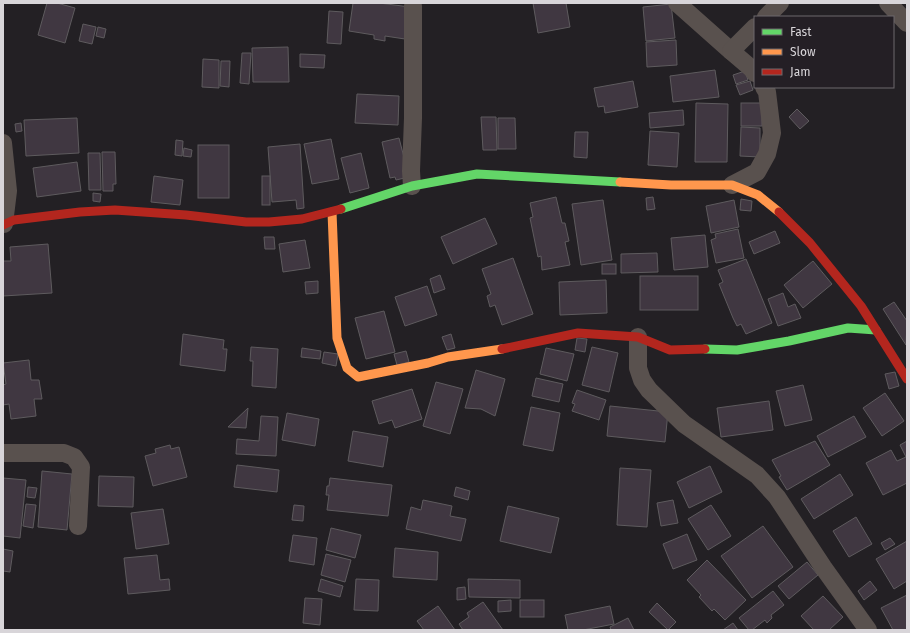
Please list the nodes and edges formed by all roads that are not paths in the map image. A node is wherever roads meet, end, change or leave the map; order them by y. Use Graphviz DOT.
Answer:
graph roads {
  1 [pos="677,3"];
  2 [pos="780,3"];
  3 [pos="888,3"];
  4 [pos="413,6"];
  5 [pos="767,16"];
  6 [pos="907,24"];
  7 [pos="754,28"];
  8 [pos="731,51"];
  9 [pos="754,72"];
  10 [pos="765,88"];
  11 [pos="3,143"];
  12 [pos="732,185"];
  13 [pos="412,186"];
  14 [pos="332,212"];
  15 [pos="3,224"];
  16 [pos="876,330"];
  17 [pos="638,337"];
  18 [pos="907,380"];
  19 [pos="3,453"];
  20 [pos="78,526"];
  21 [pos="868,630"];
  1 -- 8 [label="street"];
  2 -- 5 [label="street"];
  3 -- 6 [label="street"];
  4 -- 13 [label="street"];
  7 -- 8 [label="street"];
  8 -- 9 [label="street"];
  10 -- 12 [label="street"];
  11 -- 15 [label="street"];
  12 -- 13 [label="street"];
  12 -- 16 [label="street"];
  13 -- 14 [label="street"];
  14 -- 15 [label="street"];
  14 -- 17 [label="street"];
  16 -- 17 [label="street"];
  16 -- 18 [label="street"];
  17 -- 21 [label="street"];
  19 -- 20 [label="street"];
}
